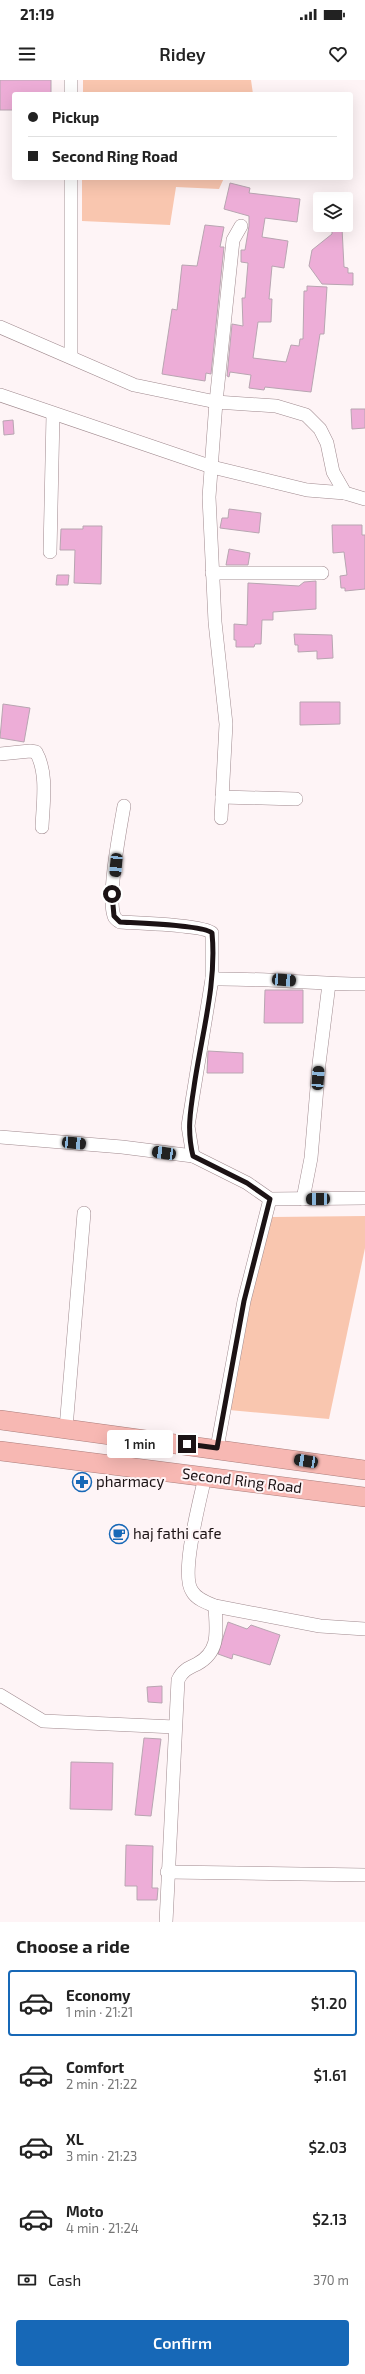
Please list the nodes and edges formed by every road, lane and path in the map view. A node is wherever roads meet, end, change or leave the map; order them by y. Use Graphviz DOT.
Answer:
graph roads {
  1 [pos="71,80"];
  2 [pos="71,92"];
  3 [pos="71,180"];
  4 [pos="241,226"];
  5 [pos="0,327"];
  6 [pos="71,357"];
  7 [pos="0,395"];
  8 [pos="216,402"];
  9 [pos="53,415"];
  10 [pos="212,467"];
  11 [pos="345,492"];
  12 [pos="365,499"];
  13 [pos="50,552"];
  14 [pos="212,573"];
  15 [pos="322,573"];
  16 [pos="0,754"];
  17 [pos="222,797"];
  18 [pos="296,799"];
  19 [pos="124,806"];
  20 [pos="221,818"];
  21 [pos="42,826"];
  22 [pos="212,979"];
  23 [pos="329,984"];
  24 [pos="365,984"];
  25 [pos="0,1137"];
  26 [pos="193,1156"];
  27 [pos="365,1198"];
  28 [pos="270,1199"];
  29 [pos="303,1199"];
  30 [pos="84,1213"];
  31 [pos="0,1420"];
  32 [pos="66,1428"];
  33 [pos="217,1448"];
  34 [pos="0,1451"];
  35 [pos="365,1470"];
  36 [pos="205,1477"];
  37 [pos="365,1497"];
  38 [pos="215,1606"];
  39 [pos="365,1629"];
  40 [pos="0,1695"];
  41 [pos="175,1727"];
  42 [pos="167,1872"];
  43 [pos="365,1875"];
  44 [pos="166,1922"];
  1 -- 2 [label="street"];
  3 -- 6 [label="street"];
  4 -- 8 [label="street"];
  5 -- 6 [label="street"];
  6 -- 8 [label="street"];
  7 -- 9 [label="street"];
  8 -- 10 [label="street"];
  8 -- 11 [label="street"];
  9 -- 10 [label="street"];
  9 -- 13 [label="street"];
  10 -- 11 [label="street"];
  10 -- 14 [label="street"];
  11 -- 12 [label="street"];
  14 -- 15 [label="street"];
  14 -- 17 [label="street"];
  16 -- 21 [label="street"];
  17 -- 18 [label="street"];
  17 -- 20 [label="street"];
  19 -- 22 [label="street"];
  22 -- 23 [label="street"];
  22 -- 26 [label="street"];
  23 -- 24 [label="street"];
  23 -- 29 [label="street"];
  25 -- 26 [label="street"];
  26 -- 28 [label="street"];
  27 -- 29 [label="street"];
  28 -- 29 [label="street"];
  28 -- 33 [label="street"];
  30 -- 32 [label="street"];
  31 -- 32 [label="highway, Second Ring Road"];
  32 -- 33 [label="highway, Second Ring Road"];
  33 -- 35 [label="highway, Second Ring Road"];
  34 -- 36 [label="highway, Second Ring Road"];
  36 -- 37 [label="highway, Second Ring Road"];
  36 -- 38 [label="street"];
  38 -- 39 [label="street"];
  38 -- 41 [label="street"];
  40 -- 41 [label="street"];
  41 -- 42 [label="street"];
  42 -- 43 [label="street"];
  42 -- 44 [label="street"];
}
